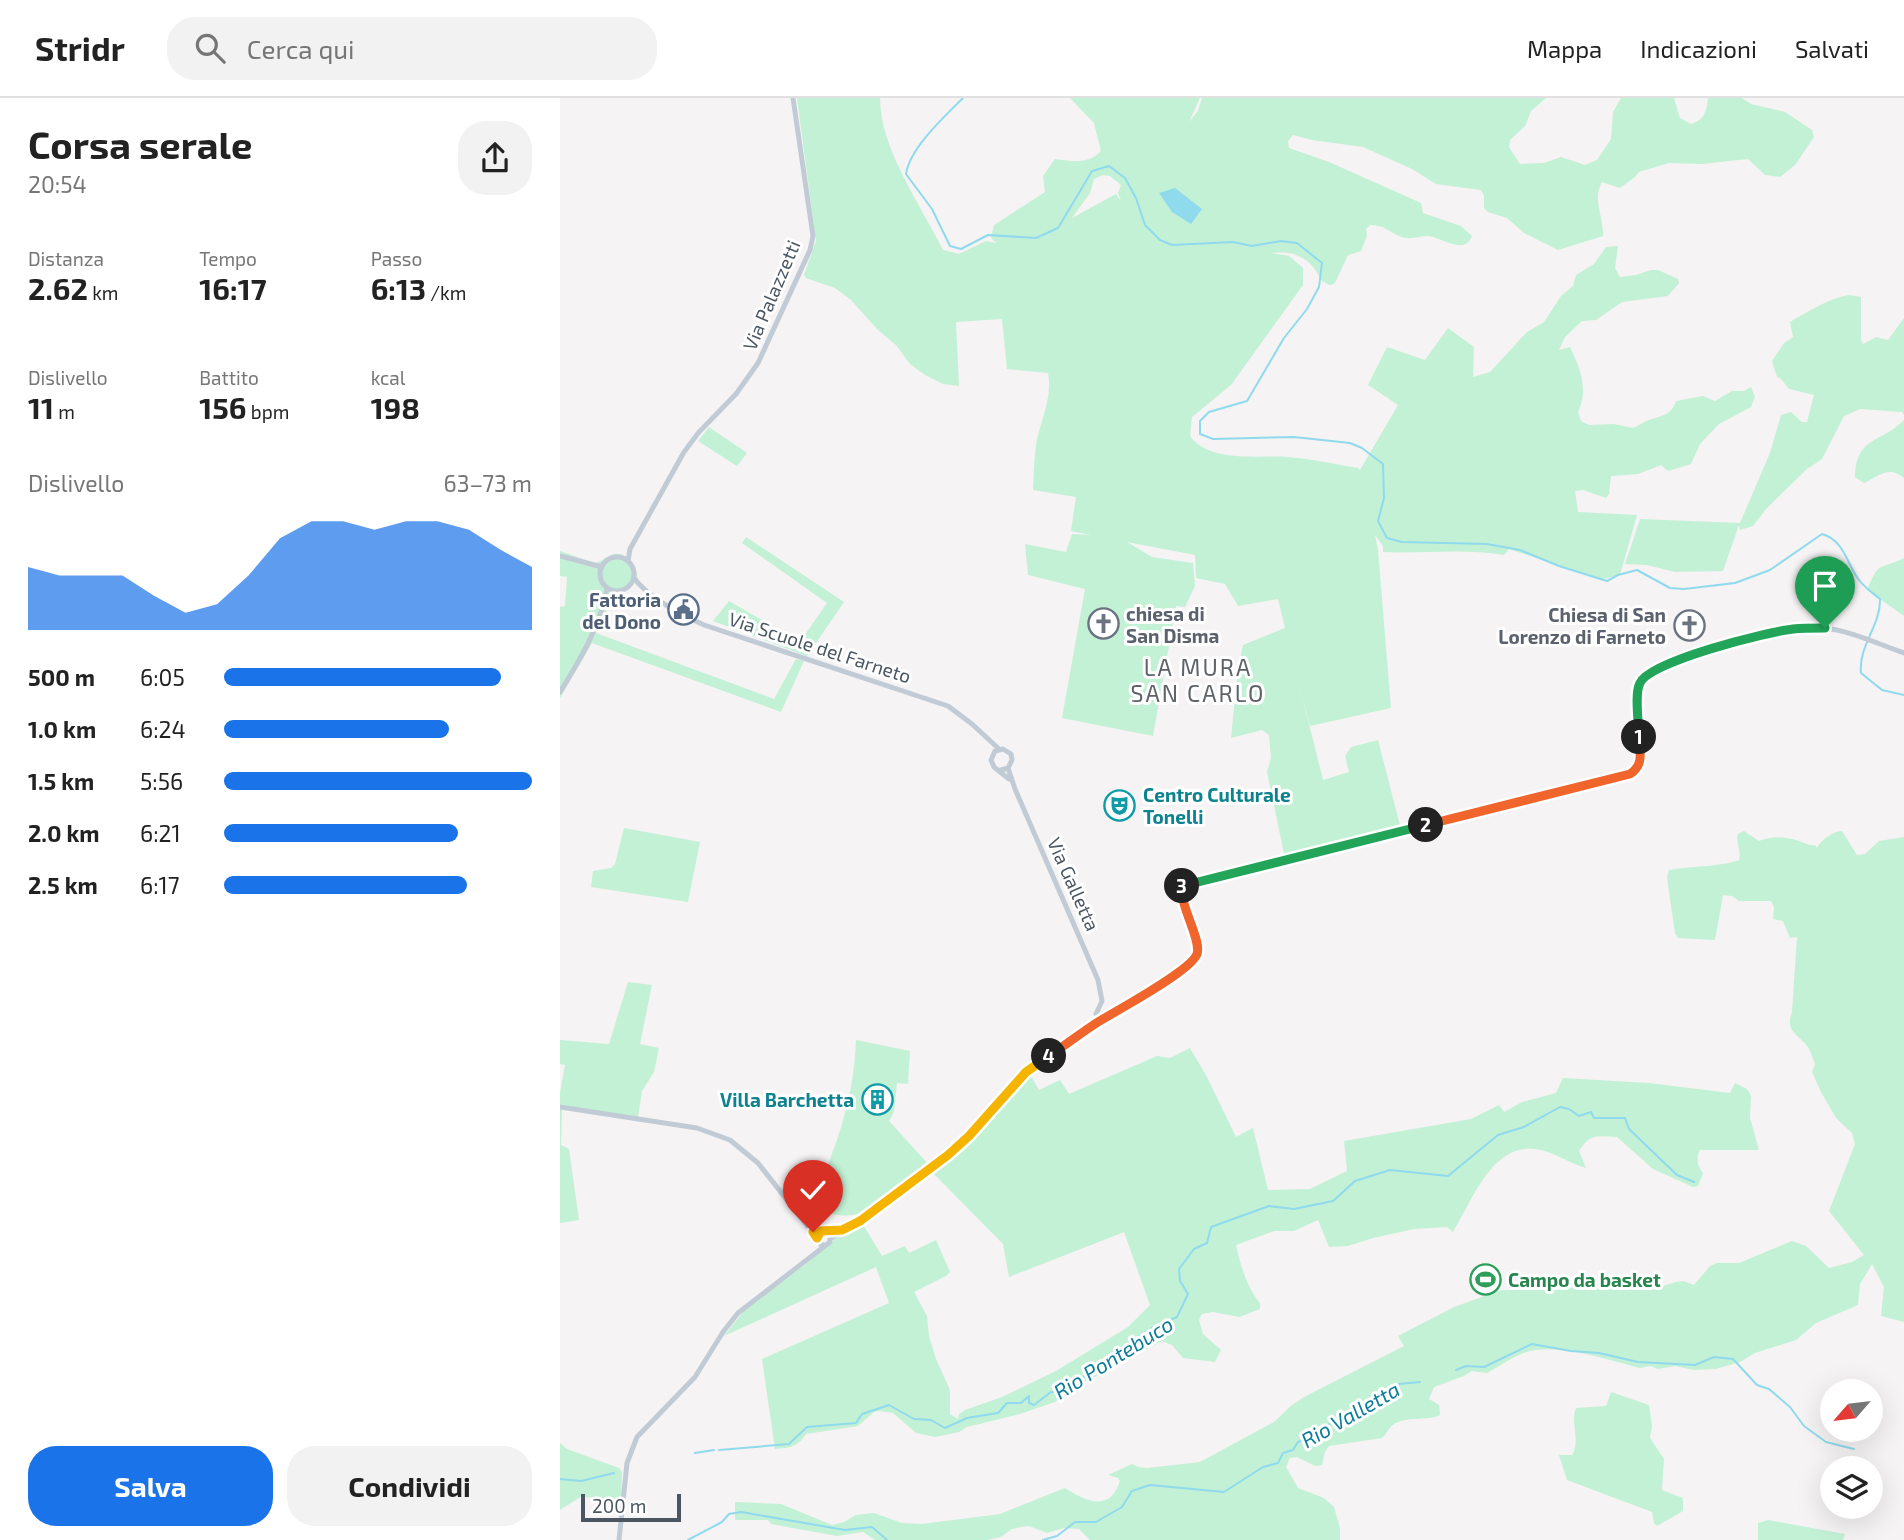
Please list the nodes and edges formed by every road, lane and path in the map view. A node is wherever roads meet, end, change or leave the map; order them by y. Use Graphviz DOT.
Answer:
graph roads {
  1 [pos="793,98"];
  2 [pos="631,549"];
  3 [pos="560,556"];
  4 [pos="619,558"];
  5 [pos="628,561"];
  6 [pos="601,570"];
  7 [pos="634,578"];
  8 [pos="631,585"];
  9 [pos="640,586"];
  10 [pos="607,588"];
  11 [pos="616,591"];
  12 [pos="604,604"];
  13 [pos="1904,653"];
  14 [pos="560,692"];
  15 [pos="996,751"];
  16 [pos="1008,768"];
  17 [pos="1001,770"];
  18 [pos="1012,782"];
  19 [pos="1101,1004"];
  20 [pos="1107,1013"];
  21 [pos="1097,1016"];
  22 [pos="1094,1026"];
  23 [pos="560,1107"];
  24 [pos="803,1221"];
  25 [pos="827,1234"];
  26 [pos="817,1239"];
  27 [pos="824,1245"];
  28 [pos="813,1254"];
  29 [pos="619,1540"];
  1 -- 2 [label="street, Via Palazzetti"];
  2 -- 4 [label="street, Via Palazzetti"];
  2 -- 5 [label="street, Via Palazzetti"];
  3 -- 6 [label="street"];
  4 -- 5 [label="street"];
  4 -- 6 [label="street, Via Palazzetti"];
  5 -- 7 [label="street"];
  6 -- 10 [label="street"];
  7 -- 8 [label="street"];
  7 -- 9 [label="street, Via Scuole del Farneto"];
  8 -- 9 [label="street, Via Scuole del Farneto"];
  8 -- 11 [label="street"];
  9 -- 15 [label="street, Via Scuole del Farneto"];
  10 -- 11 [label="street"];
  10 -- 12 [label="street"];
  11 -- 12 [label="street"];
  12 -- 14 [label="street"];
  13 -- 20 [label="street"];
  15 -- 16 [label="street"];
  15 -- 17 [label="street"];
  16 -- 17 [label="street"];
  16 -- 18 [label="street, Via Galletta"];
  17 -- 18 [label="street, Via Galletta"];
  18 -- 19 [label="street, Via Galletta"];
  19 -- 20 [label="street"];
  19 -- 21 [label="street"];
  20 -- 21 [label="street"];
  20 -- 22 [label="street"];
  21 -- 22 [label="street"];
  22 -- 25 [label="street"];
  23 -- 24 [label="street"];
  24 -- 25 [label="street"];
  24 -- 26 [label="street"];
  25 -- 26 [label="street"];
  25 -- 27 [label="street"];
  26 -- 27 [label="street"];
  26 -- 28 [label="street"];
  27 -- 28 [label="street"];
  28 -- 29 [label="street"];
}
